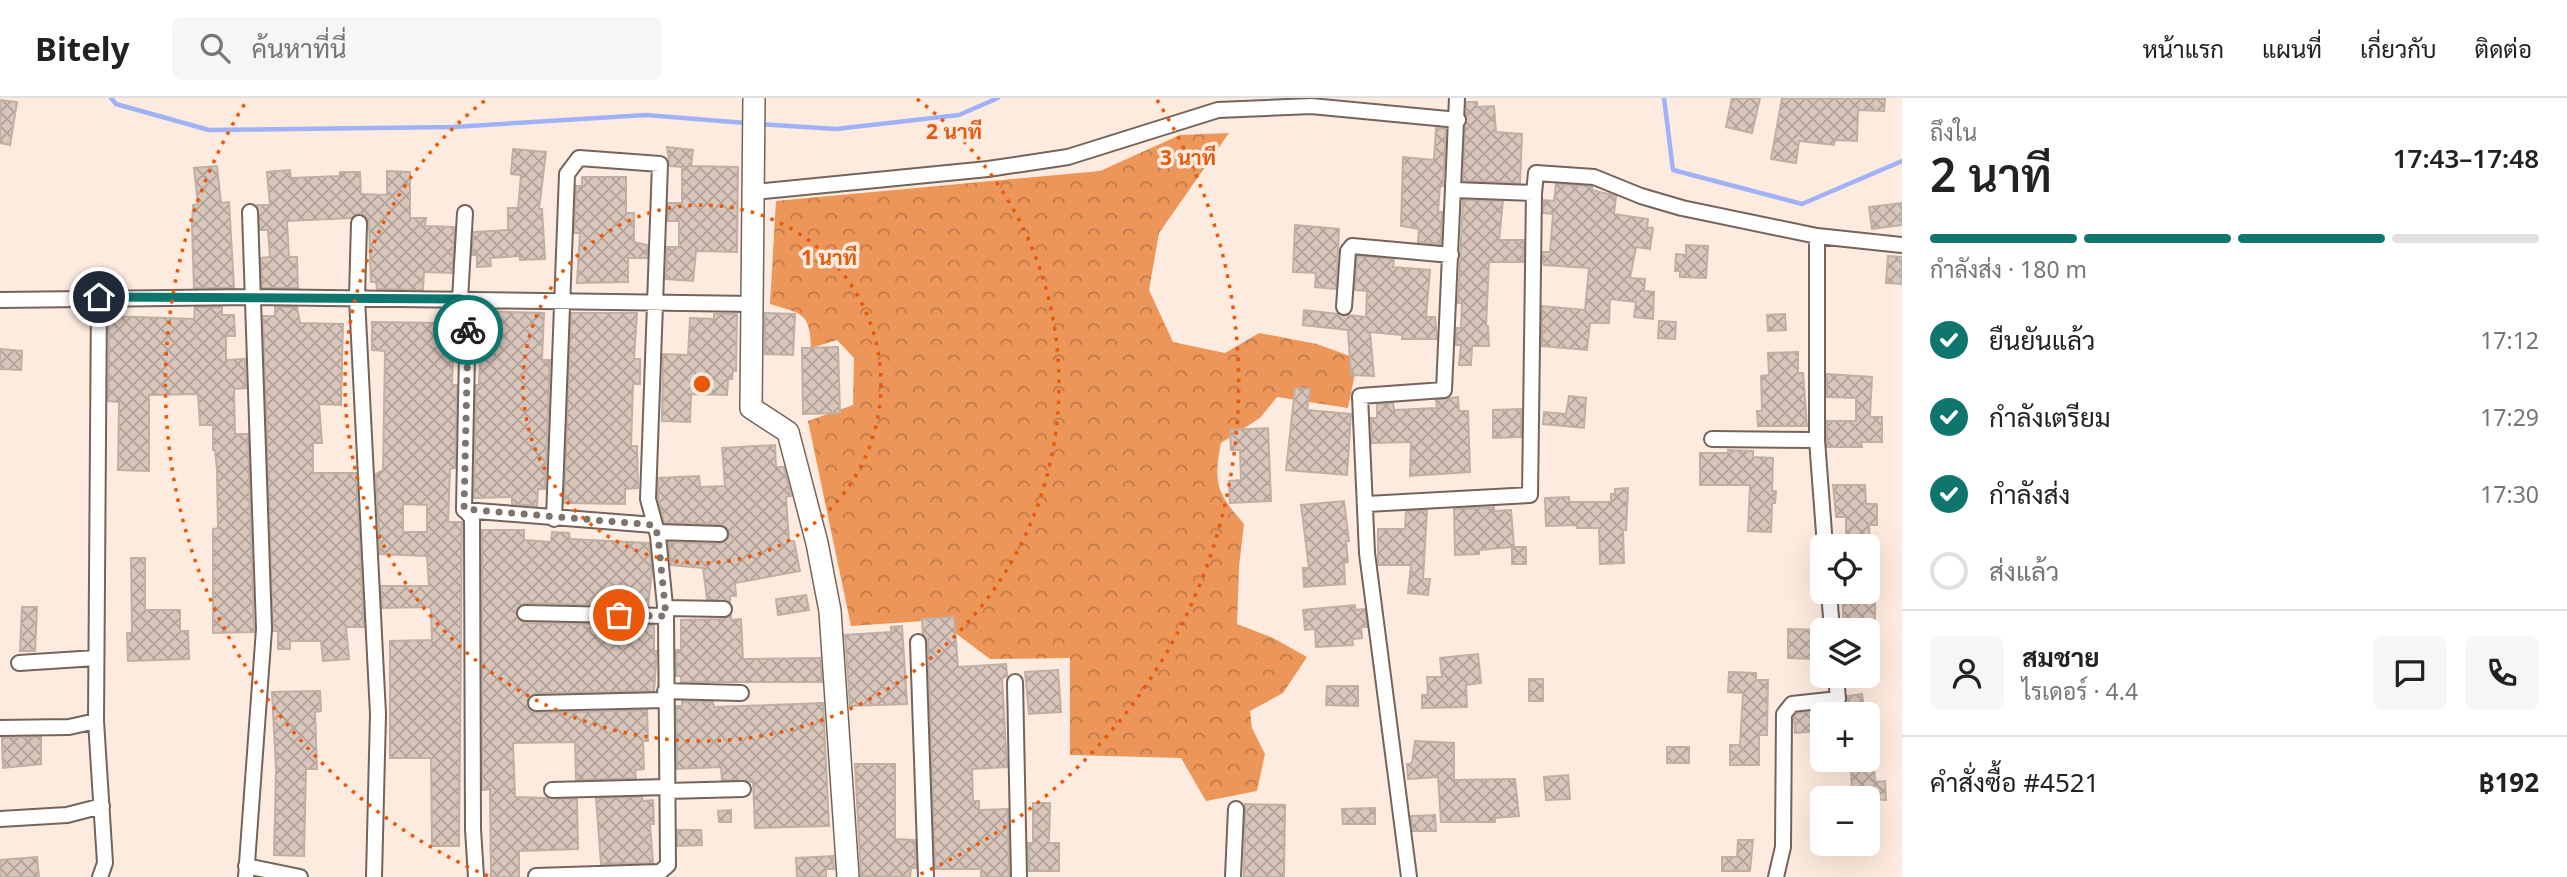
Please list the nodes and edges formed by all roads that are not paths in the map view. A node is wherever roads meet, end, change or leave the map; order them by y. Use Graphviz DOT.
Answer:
graph roads {
  1 [pos="1457,98"];
  2 [pos="754,103"];
  3 [pos="1458,120"];
  4 [pos="1455,190"];
  5 [pos="755,192"];
  6 [pos="1534,193"];
  7 [pos="250,212"];
  8 [pos="465,213"];
  9 [pos="359,223"];
  10 [pos="1817,236"];
  11 [pos="1902,245"];
  12 [pos="1451,254"];
  13 [pos="99,297"];
  14 [pos="252,297"];
  15 [pos="357,298"];
  16 [pos="0,300"];
  17 [pos="464,300"];
  18 [pos="560,302"];
  19 [pos="656,303"];
  20 [pos="753,304"];
  21 [pos="1343,307"];
  22 [pos="1712,439"];
  23 [pos="1817,440"];
  24 [pos="1367,504"];
  25 [pos="464,509"];
  26 [pos="554,519"];
  27 [pos="655,528"];
  28 [pos="720,534"];
  29 [pos="1824,534"];
  30 [pos="724,609"];
  31 [pos="666,612"];
  32 [pos="525,613"];
  33 [pos="918,642"];
  34 [pos="96,658"];
  35 [pos="19,663"];
  36 [pos="1015,682"];
  37 [pos="1837,688"];
  38 [pos="741,693"];
  39 [pos="665,696"];
  40 [pos="537,704"];
  41 [pos="96,721"];
  42 [pos="0,728"];
  43 [pos="667,789"];
  44 [pos="743,789"];
  45 [pos="552,790"];
  46 [pos="102,806"];
  47 [pos="1236,809"];
  48 [pos="0,818"];
  49 [pos="246,872"];
  50 [pos="536,876"];
  51 [pos="100,877"];
  52 [pos="300,877"];
  53 [pos="374,877"];
  54 [pos="475,877"];
  55 [pos="848,877"];
  56 [pos="926,877"];
  57 [pos="1019,877"];
  58 [pos="1233,877"];
  59 [pos="1409,877"];
  60 [pos="1776,877"];
  1 -- 3 [label="street"];
  2 -- 5 [label="street"];
  3 -- 4 [label="street"];
  3 -- 5 [label="street"];
  4 -- 6 [label="street"];
  4 -- 12 [label="street"];
  5 -- 20 [label="street"];
  6 -- 10 [label="street"];
  6 -- 24 [label="street"];
  7 -- 14 [label="street"];
  8 -- 17 [label="street"];
  9 -- 15 [label="street"];
  10 -- 11 [label="street"];
  10 -- 23 [label="street"];
  12 -- 21 [label="street"];
  12 -- 24 [label="street"];
  13 -- 14 [label="street"];
  13 -- 16 [label="street"];
  13 -- 34 [label="street"];
  14 -- 15 [label="street"];
  14 -- 49 [label="street"];
  15 -- 17 [label="street"];
  15 -- 53 [label="street"];
  17 -- 18 [label="street"];
  17 -- 25 [label="street"];
  18 -- 19 [label="street"];
  18 -- 19 [label="street"];
  18 -- 26 [label="street"];
  19 -- 20 [label="street"];
  19 -- 27 [label="street"];
  20 -- 55 [label="street"];
  22 -- 23 [label="street"];
  23 -- 29 [label="street"];
  24 -- 59 [label="street"];
  25 -- 26 [label="street"];
  25 -- 54 [label="street"];
  26 -- 27 [label="street"];
  27 -- 28 [label="street"];
  27 -- 31 [label="street"];
  30 -- 31 [label="street"];
  31 -- 32 [label="street"];
  31 -- 39 [label="street"];
  33 -- 56 [label="street"];
  34 -- 35 [label="street"];
  34 -- 41 [label="street"];
  36 -- 57 [label="street"];
  37 -- 60 [label="street"];
  38 -- 39 [label="street"];
  39 -- 40 [label="street"];
  39 -- 43 [label="street"];
  41 -- 42 [label="street"];
  41 -- 46 [label="street"];
  43 -- 44 [label="street"];
  43 -- 45 [label="street"];
  43 -- 50 [label="street"];
  46 -- 48 [label="street"];
  46 -- 51 [label="street"];
  47 -- 58 [label="street"];
  49 -- 52 [label="street"];
}
